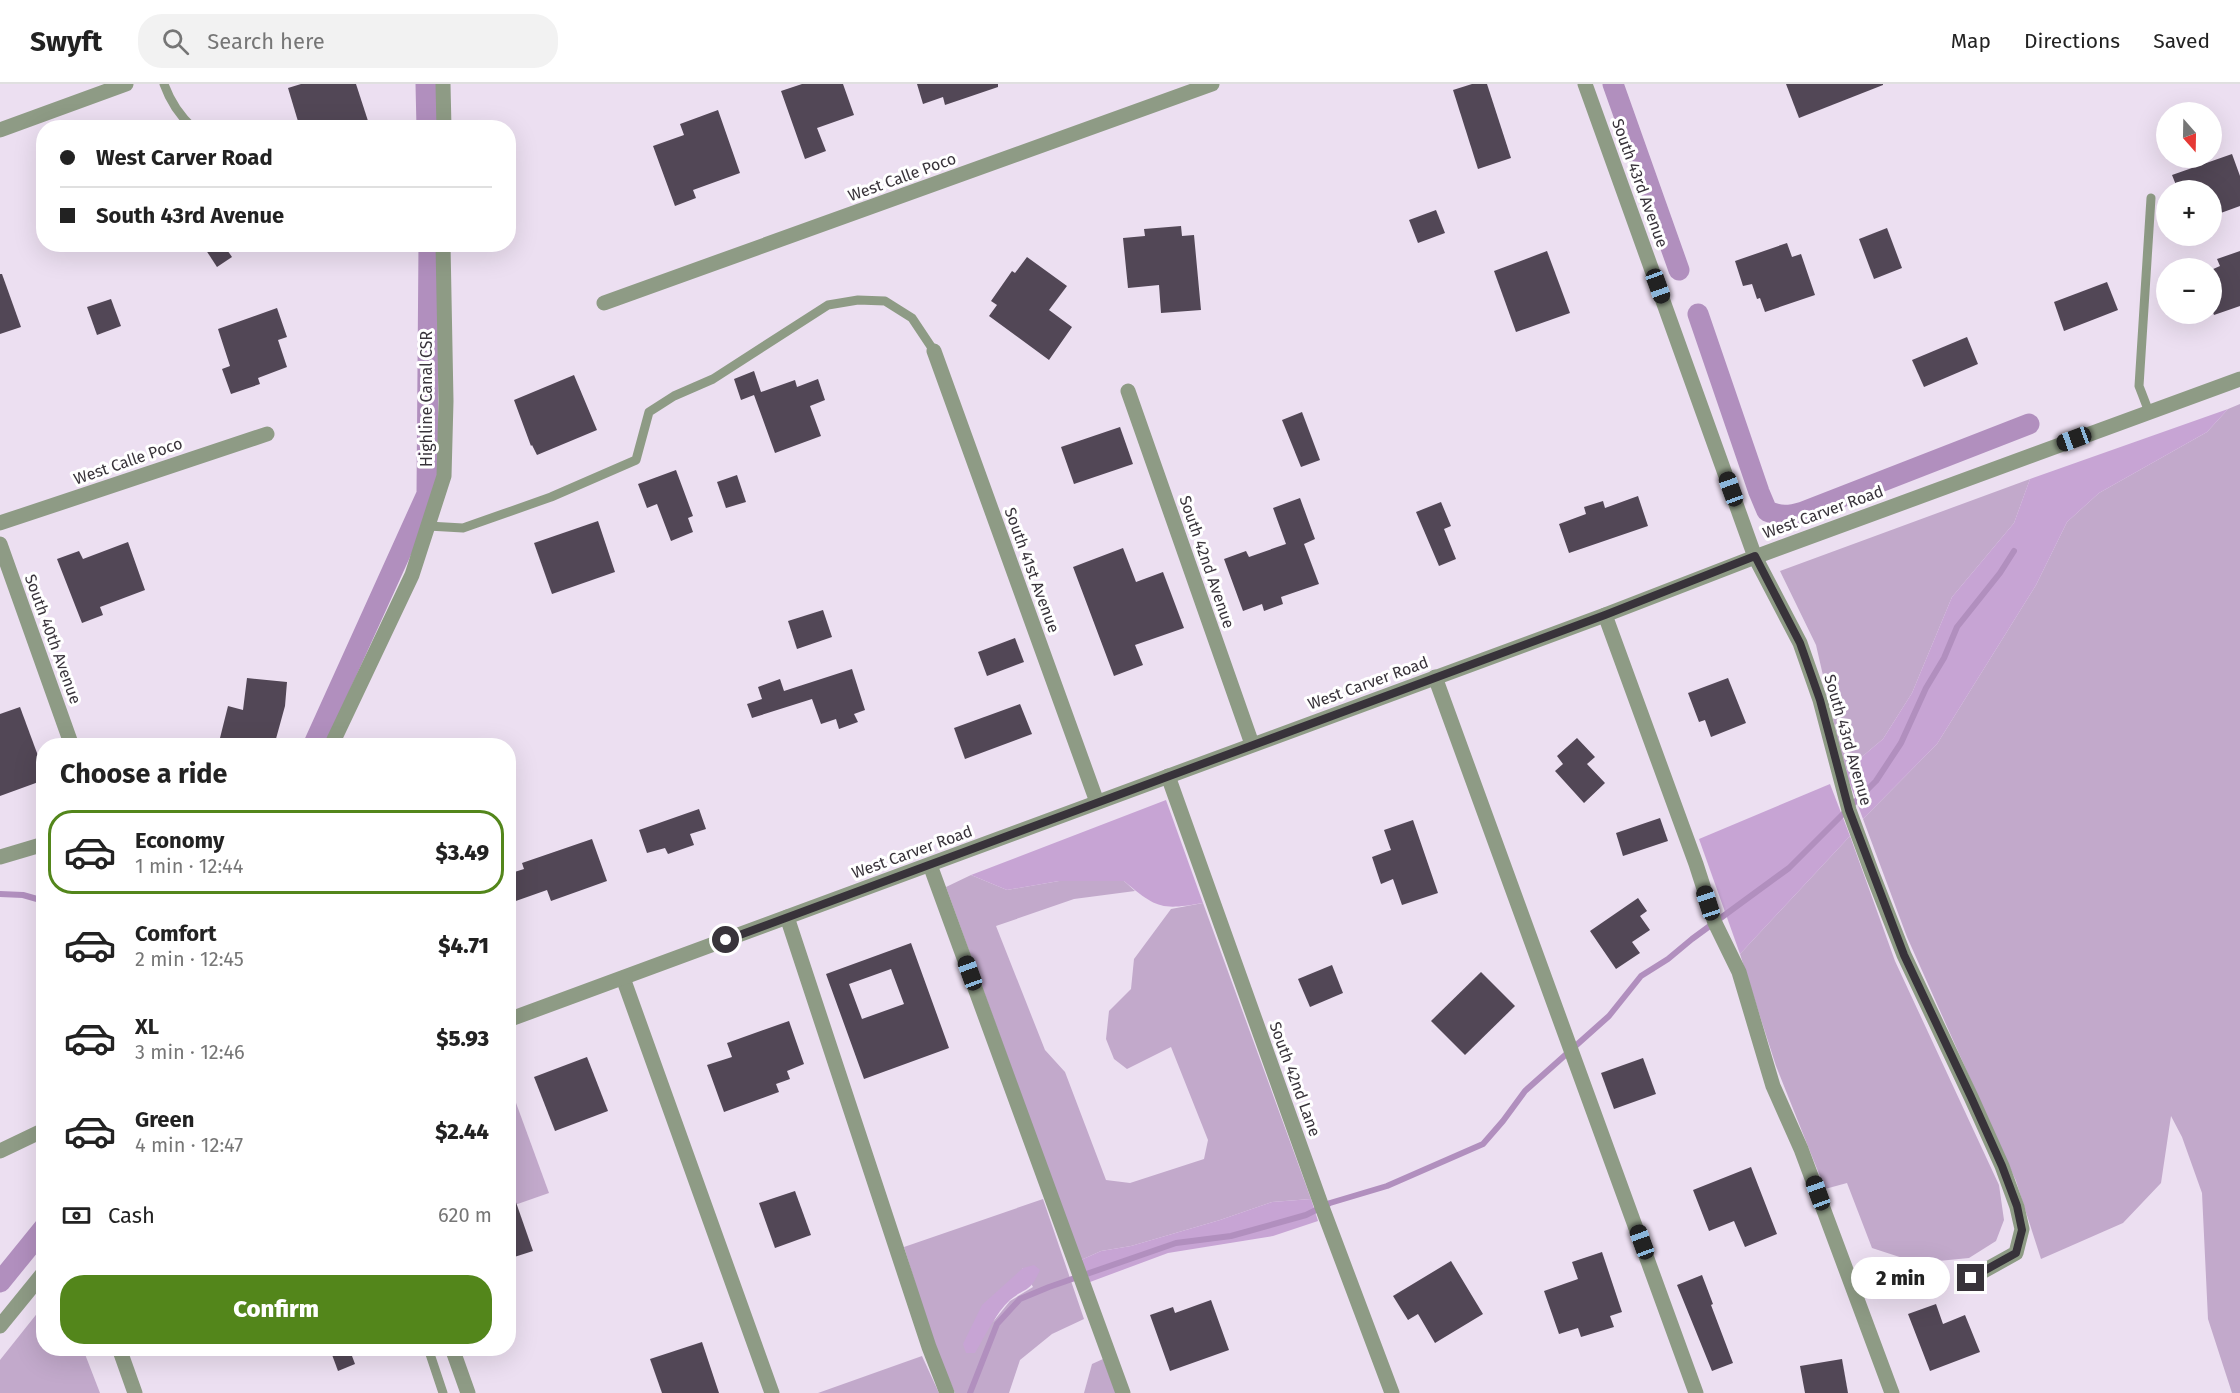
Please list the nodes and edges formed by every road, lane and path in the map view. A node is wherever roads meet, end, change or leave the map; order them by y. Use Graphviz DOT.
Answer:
graph roads {
  1 [pos="126,84"];
  2 [pos="164,84"];
  3 [pos="443,84"];
  4 [pos="1212,84"];
  5 [pos="1585,84"];
  6 [pos="184,120"];
  7 [pos="444,120"];
  8 [pos="0,130"];
  9 [pos="2151,198"];
  10 [pos="443,252"];
  11 [pos="604,303"];
  12 [pos="934,351"];
  13 [pos="2240,379"];
  14 [pos="1128,391"];
  15 [pos="2149,412"];
  16 [pos="267,434"];
  17 [pos="0,523"];
  18 [pos="428,526"];
  19 [pos="0,544"];
  20 [pos="1755,556"];
  21 [pos="1605,615"];
  22 [pos="1435,677"];
  23 [pos="69,738"];
  24 [pos="335,738"];
  25 [pos="1252,744"];
  26 [pos="1168,776"];
  27 [pos="1097,802"];
  28 [pos="36,846"];
  29 [pos="0,857"];
  30 [pos="930,865"];
  31 [pos="787,917"];
  32 [pos="623,978"];
  33 [pos="516,1017"];
  34 [pos="36,1134"];
  35 [pos="0,1151"];
  36 [pos="1971,1278"];
  37 [pos="36,1282"];
  38 [pos="0,1326"];
  39 [pos="122,1356"];
  40 [pos="431,1356"];
  41 [pos="455,1356"];
  42 [pos="135,1393"];
  43 [pos="443,1393"];
  44 [pos="468,1393"];
  45 [pos="772,1393"];
  46 [pos="948,1393"];
  47 [pos="1123,1393"];
  48 [pos="1392,1393"];
  49 [pos="1696,1393"];
  50 [pos="1892,1393"];
  1 -- 8 [label="street"];
  2 -- 6 [label="lane"];
  3 -- 7 [label="street"];
  4 -- 11 [label="street, West Calle Poco"];
  5 -- 20 [label="street, South 43rd Avenue"];
  9 -- 15 [label="lane"];
  10 -- 18 [label="street, Highline Canal CSR"];
  12 -- 18 [label="lane"];
  12 -- 27 [label="street, South 41st Avenue"];
  13 -- 15 [label="street, West Carver Road"];
  14 -- 25 [label="street, South 42nd Avenue"];
  15 -- 20 [label="street, West Carver Road"];
  16 -- 17 [label="street, West Calle Poco"];
  18 -- 24 [label="street, Highline Canal CSR"];
  19 -- 23 [label="street, South 40th Avenue"];
  20 -- 21 [label="street, West Carver Road"];
  20 -- 36 [label="street, South 43rd Avenue"];
  21 -- 22 [label="street, West Carver Road"];
  21 -- 50 [label="street"];
  22 -- 25 [label="street, West Carver Road"];
  22 -- 49 [label="street"];
  25 -- 26 [label="street, West Carver Road"];
  26 -- 27 [label="street, West Carver Road"];
  26 -- 48 [label="street, South 42nd Lane"];
  27 -- 30 [label="street, West Carver Road"];
  28 -- 29 [label="street"];
  30 -- 31 [label="street, West Carver Road"];
  30 -- 47 [label="street"];
  31 -- 32 [label="street, West Carver Road"];
  31 -- 46 [label="street"];
  32 -- 33 [label="street, West Carver Road"];
  32 -- 45 [label="street"];
  34 -- 35 [label="street"];
  37 -- 38 [label="street"];
  39 -- 42 [label="street"];
  40 -- 43 [label="lane"];
  41 -- 44 [label="street"];
}
